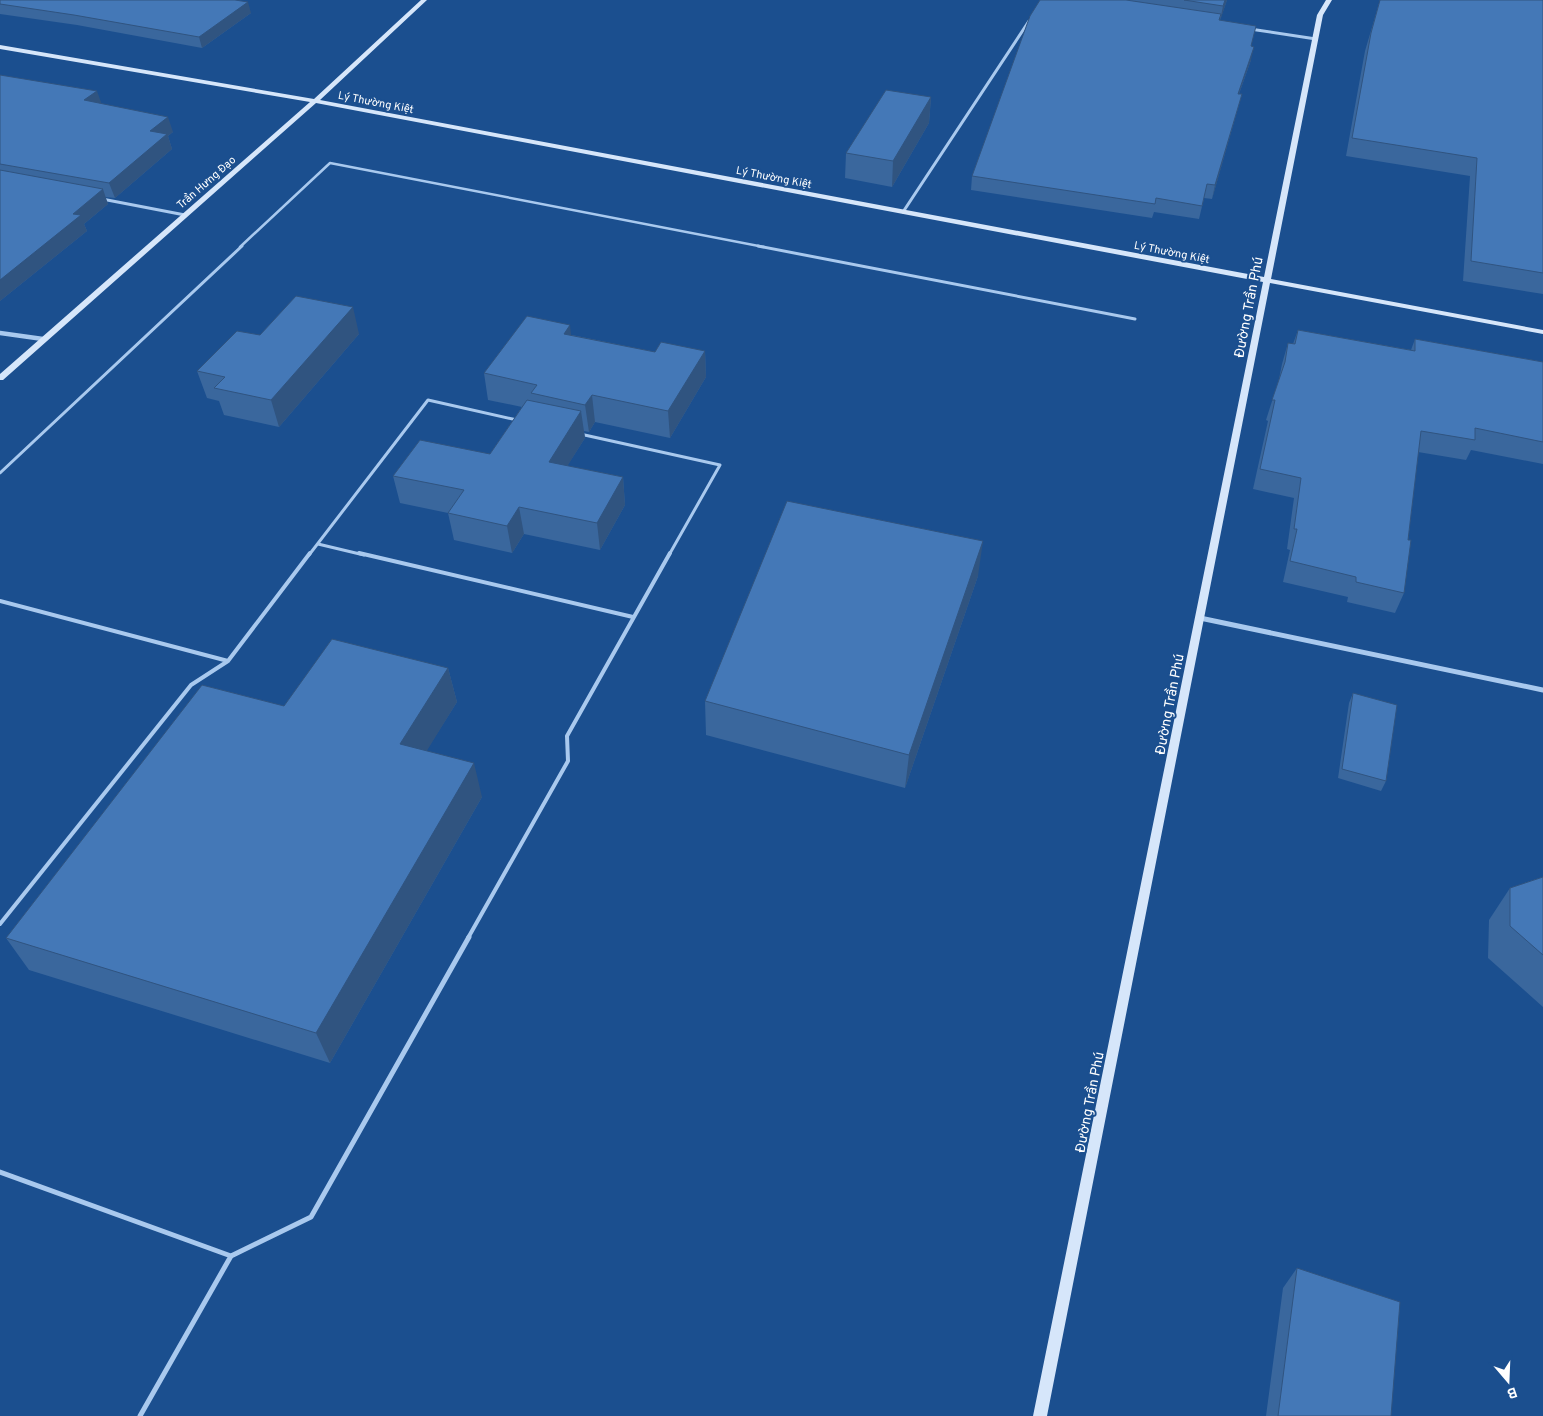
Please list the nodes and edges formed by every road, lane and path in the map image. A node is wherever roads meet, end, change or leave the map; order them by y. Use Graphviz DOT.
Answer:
graph roads {
  1 [pos="424,0"];
  2 [pos="1329,0"];
  3 [pos="1033,16"];
  4 [pos="1248,28"];
  5 [pos="1316,39"];
  6 [pos="0,47"];
  7 [pos="315,101"];
  8 [pos="98,198"];
  9 [pos="903,212"];
  10 [pos="185,215"];
  11 [pos="1268,281"];
  12 [pos="1135,319"];
  13 [pos="1543,332"];
  14 [pos="0,333"];
  15 [pos="43,339"];
  16 [pos="0,378"];
  17 [pos="526,422"];
  18 [pos="574,433"];
  19 [pos="0,473"];
  20 [pos="318,544"];
  21 [pos="0,602"];
  22 [pos="633,617"];
  23 [pos="1200,618"];
  24 [pos="228,661"];
  25 [pos="1543,690"];
  26 [pos="0,924"];
  27 [pos="0,1172"];
  28 [pos="231,1256"];
  29 [pos="140,1416"];
  30 [pos="1040,1416"];
  1 -- 7 [label="street, Trần Hưng Đạo"];
  2 -- 5 [label="street, Đường Trần Phú"];
  3 -- 9 [label="street"];
  4 -- 5 [label="street"];
  5 -- 11 [label="street, Đường Trần Phú"];
  6 -- 7 [label="street, Lý Thường Kiệt"];
  7 -- 9 [label="street, Lý Thường Kiệt"];
  7 -- 10 [label="street, Trần Hưng Đạo"];
  8 -- 10 [label="street"];
  9 -- 11 [label="street, Lý Thường Kiệt"];
  10 -- 15 [label="street, Trần Hưng Đạo"];
  11 -- 13 [label="street, Lý Thường Kiệt"];
  11 -- 23 [label="street, Đường Trần Phú"];
  12 -- 19 [label="lane"];
  14 -- 15 [label="street"];
  15 -- 16 [label="street, Trần Hưng Đạo"];
  17 -- 20 [label="lane"];
  18 -- 22 [label="lane"];
  20 -- 22 [label="lane"];
  20 -- 24 [label="lane"];
  21 -- 24 [label="lane"];
  22 -- 28 [label="lane"];
  23 -- 25 [label="street"];
  23 -- 30 [label="street, Đường Trần Phú"];
  24 -- 26 [label="lane"];
  27 -- 28 [label="lane"];
  28 -- 29 [label="lane"];
}
